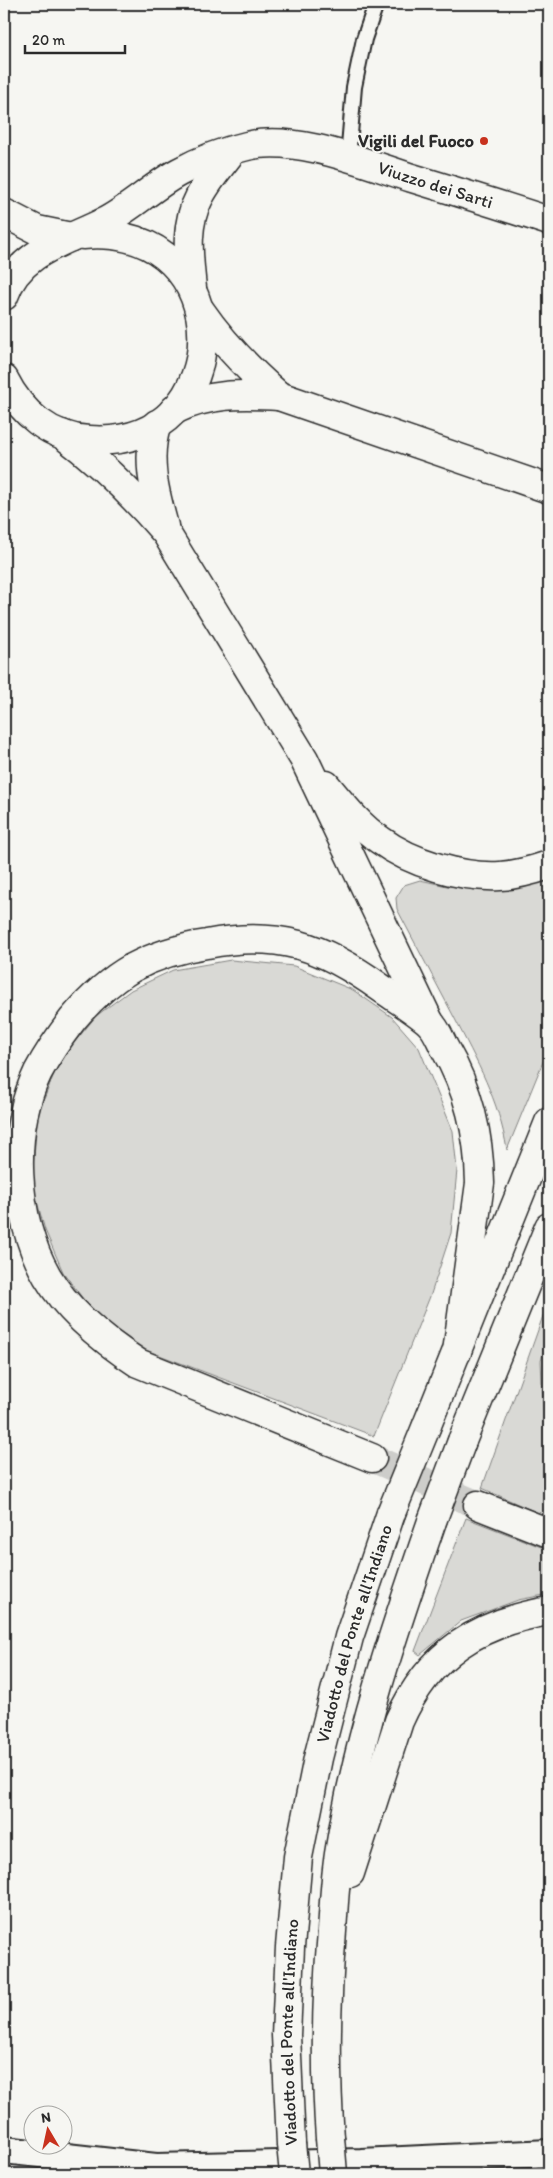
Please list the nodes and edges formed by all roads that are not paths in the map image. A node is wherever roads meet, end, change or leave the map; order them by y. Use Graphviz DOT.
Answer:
graph roads {
  1 [pos="376,4"];
  2 [pos="232,151"];
  3 [pos="348,158"];
  4 [pos="4,214"];
  5 [pos="549,221"];
  6 [pos="75,236"];
  7 [pos="4,296"];
  8 [pos="196,299"];
  9 [pos="4,379"];
  10 [pos="279,396"];
  11 [pos="165,418"];
  12 [pos="62,434"];
  13 [pos="549,488"];
  14 [pos="166,533"];
  15 [pos="304,759"];
  16 [pos="549,865"];
  17 [pos="431,1024"];
  18 [pos="549,1122"];
  19 [pos="549,1228"];
  20 [pos="456,1352"];
  21 [pos="372,1458"];
  22 [pos="478,1505"];
  23 [pos="549,1533"];
  24 [pos="549,1611"];
  25 [pos="332,1932"];
  26 [pos="4,2150"];
  27 [pos="549,2153"];
  28 [pos="294,2174"];
  29 [pos="333,2174"];
  1 -- 3 [label="lane"];
  2 -- 3 [label="main road, Viuzzo dei Sarti"];
  2 -- 6 [label="main road, Viuzzo dei Sarti"];
  2 -- 8 [label="main road"];
  3 -- 5 [label="main road, Viuzzo dei Sarti"];
  4 -- 6 [label="main road"];
  6 -- 7 [label="main road"];
  6 -- 8 [label="main road"];
  8 -- 10 [label="main road"];
  8 -- 11 [label="main road"];
  9 -- 12 [label="main road"];
  10 -- 11 [label="main road"];
  10 -- 13 [label="main road"];
  11 -- 12 [label="main road"];
  11 -- 14 [label="main road"];
  12 -- 14 [label="main road"];
  14 -- 15 [label="main road"];
  15 -- 16 [label="main road"];
  15 -- 17 [label="main road"];
  17 -- 20 [label="main road"];
  17 -- 21 [label="main road"];
  18 -- 20 [label="main road, Viadotto del Ponte all'Indiano"];
  19 -- 25 [label="main road, Viadotto del Ponte all'Indiano, bridge"];
  20 -- 28 [label="main road, Viadotto del Ponte all'Indiano, bridge"];
  22 -- 23 [label="main road"];
  24 -- 25 [label="main road"];
  25 -- 29 [label="main road, Viadotto del Ponte all'Indiano, bridge"];
  26 -- 27 [label="street"];
}
